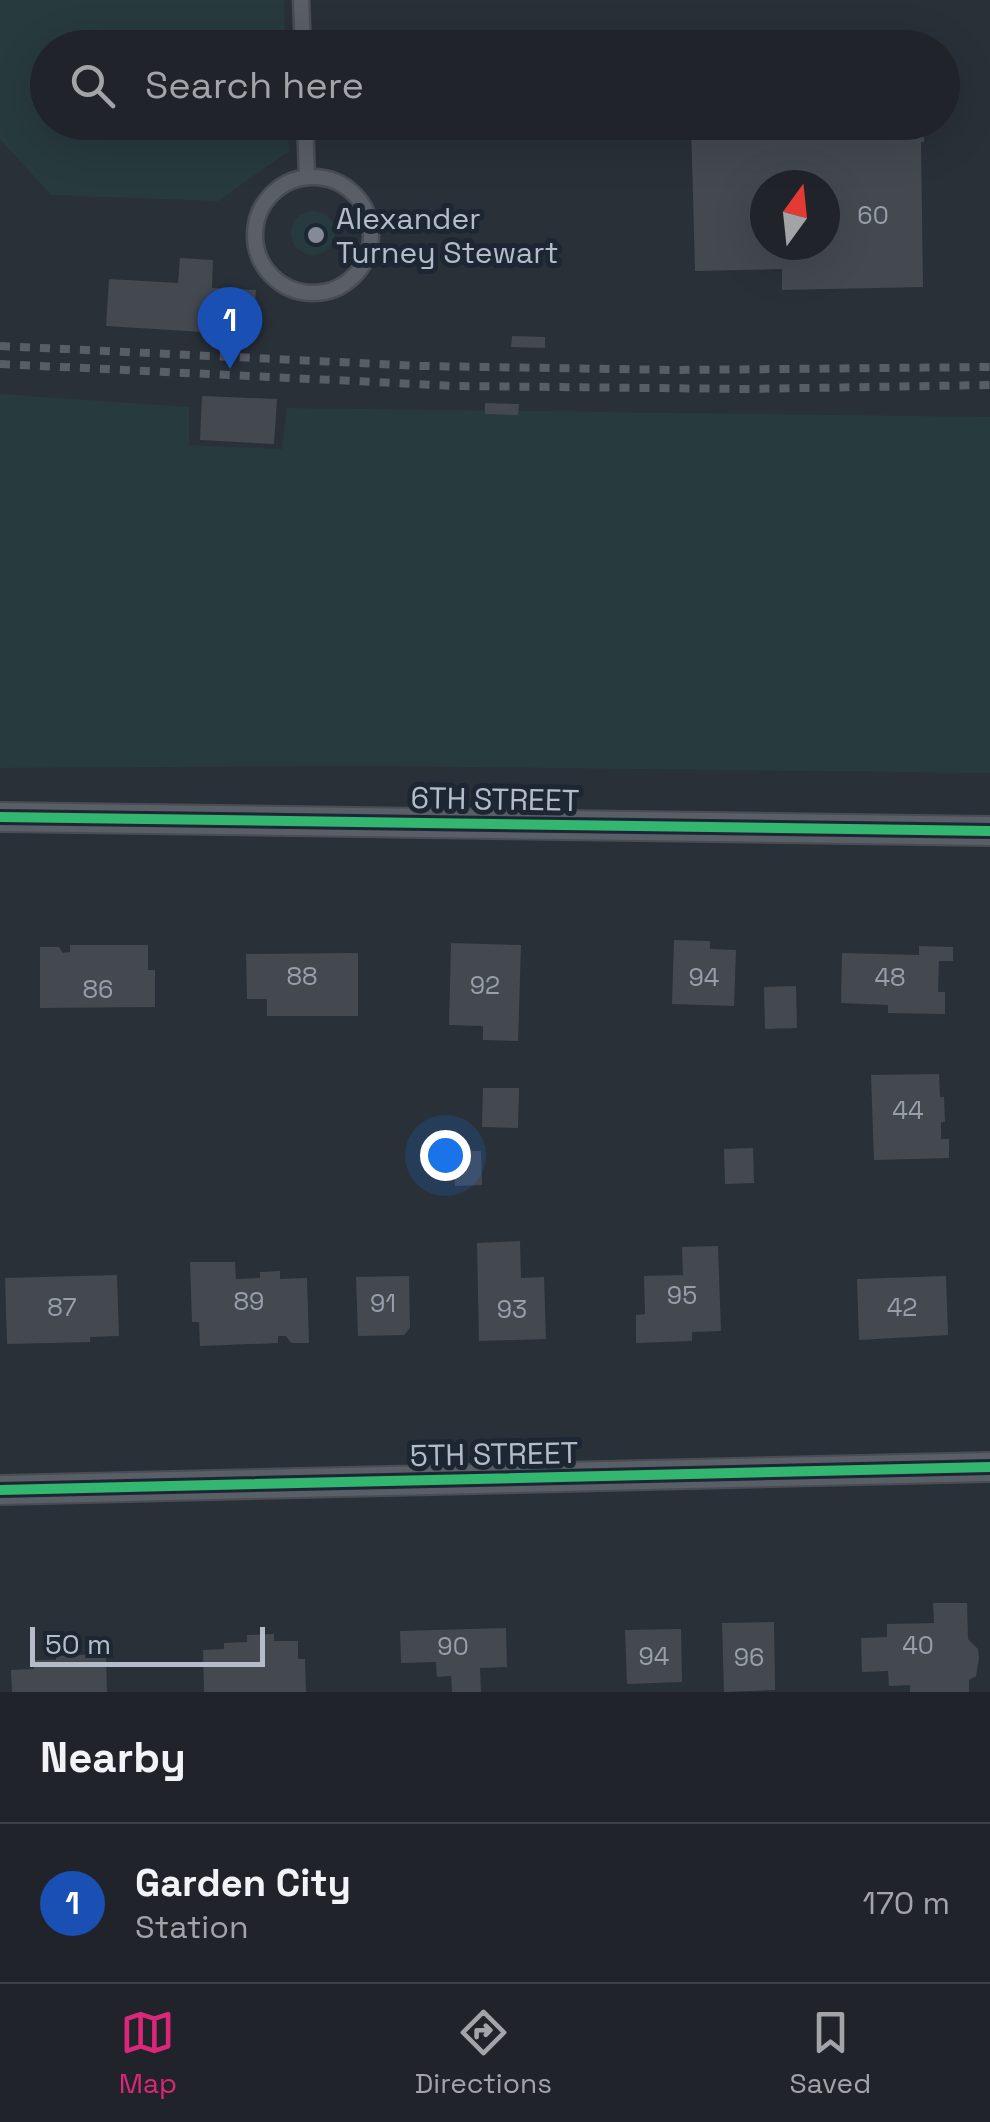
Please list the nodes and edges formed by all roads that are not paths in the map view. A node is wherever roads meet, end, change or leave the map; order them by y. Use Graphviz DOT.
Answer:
graph roads {
  1 [pos="301,0"];
  2 [pos="302,30"];
  3 [pos="306,140"];
  4 [pos="307,177"];
  5 [pos="0,817"];
  6 [pos="990,831"];
  7 [pos="990,1468"];
  8 [pos="0,1490"];
  1 -- 2 [label="lane"];
  3 -- 4 [label="lane"];
  4 -- 4 [label="lane"];
  5 -- 6 [label="street, 6TH STREET"];
  7 -- 8 [label="street, 5TH STREET"];
}
